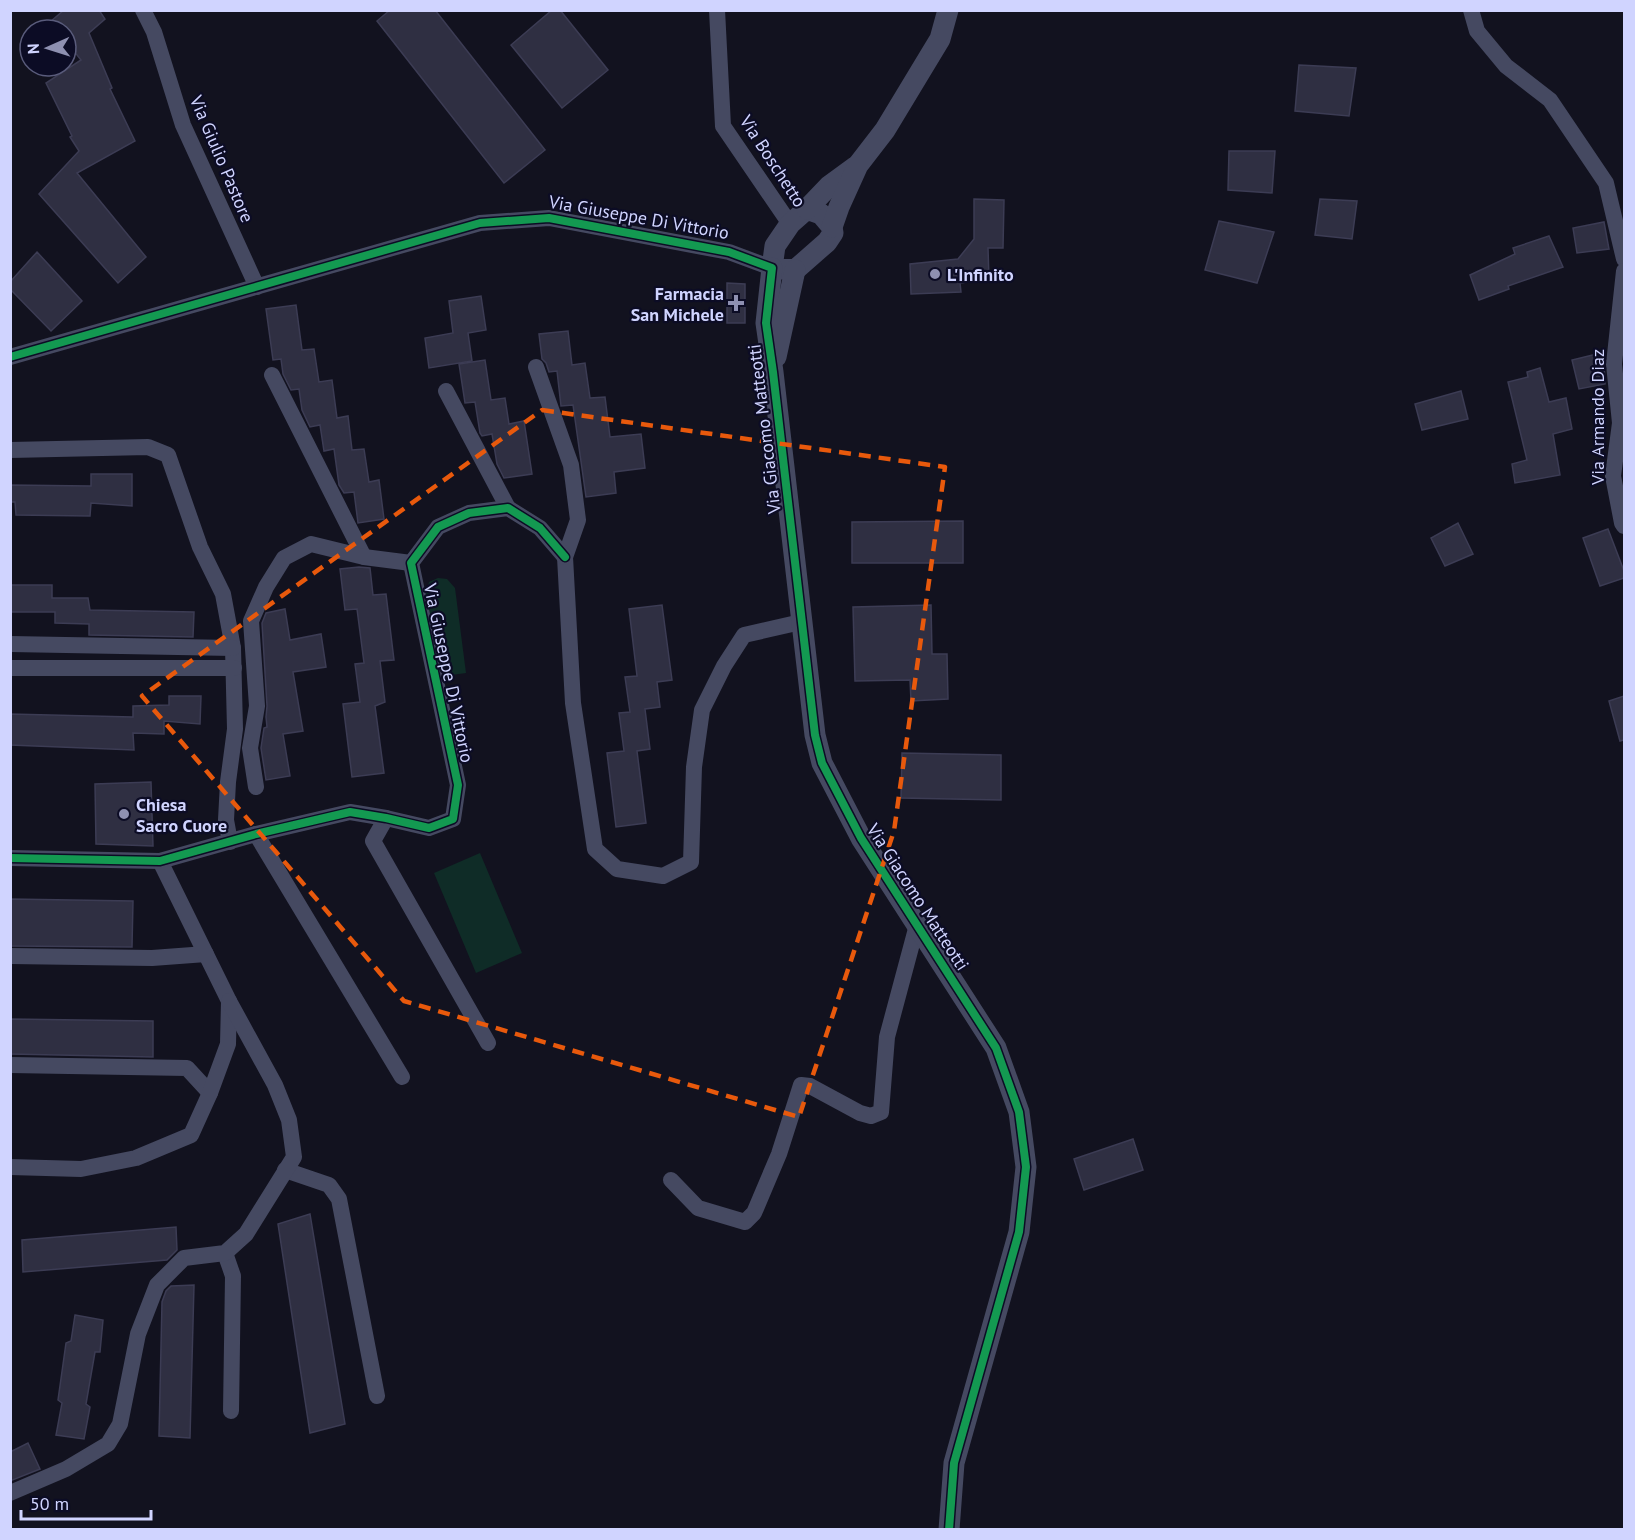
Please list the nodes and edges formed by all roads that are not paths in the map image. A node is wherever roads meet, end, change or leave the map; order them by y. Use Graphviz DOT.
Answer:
graph roads {
  1 [pos="143,10"];
  2 [pos="717,10"];
  3 [pos="948,10"];
  4 [pos="1471,10"];
  5 [pos="858,165"];
  6 [pos="807,209"];
  7 [pos="790,224"];
  8 [pos="832,227"];
  9 [pos="775,246"];
  10 [pos="740,255"];
  11 [pos="1624,259"];
  12 [pos="772,268"];
  13 [pos="795,270"];
  14 [pos="1624,271"];
  15 [pos="257,287"];
  16 [pos="10,357"];
  17 [pos="536,367"];
  18 [pos="773,372"];
  19 [pos="272,375"];
  20 [pos="446,391"];
  21 [pos="10,450"];
  22 [pos="508,508"];
  23 [pos="1624,526"];
  24 [pos="364,557"];
  25 [pos="565,557"];
  26 [pos="411,563"];
  27 [pos="801,622"];
  28 [pos="10,644"];
  29 [pos="233,648"];
  30 [pos="10,668"];
  31 [pos="234,668"];
  32 [pos="256,787"];
  33 [pos="386,818"];
  34 [pos="256,834"];
  35 [pos="230,842"];
  36 [pos="10,858"];
  37 [pos="160,861"];
  38 [pos="917,926"];
  39 [pos="206,954"];
  40 [pos="10,956"];
  41 [pos="229,1001"];
  42 [pos="488,1043"];
  43 [pos="10,1065"];
  44 [pos="402,1077"];
  45 [pos="210,1093"];
  46 [pos="10,1167"];
  47 [pos="285,1170"];
  48 [pos="671,1180"];
  49 [pos="225,1253"];
  50 [pos="377,1396"];
  51 [pos="231,1412"];
  52 [pos="10,1493"];
  53 [pos="949,1530"];
  1 -- 15 [label="street, Via Giulio Pastore"];
  2 -- 7 [label="street, Via Boschetto"];
  3 -- 5 [label="street, Via Giacomo Matteotti"];
  4 -- 11 [label="street"];
  5 -- 6 [label="street, Via Giacomo Matteotti"];
  5 -- 8 [label="street, Via Giacomo Matteotti"];
  6 -- 7 [label="street, Via Giacomo Matteotti"];
  6 -- 8 [label="street"];
  7 -- 9 [label="street, Via Giacomo Matteotti"];
  8 -- 13 [label="street, Via Giacomo Matteotti"];
  9 -- 10 [label="street, Via Giuseppe Di Vittorio"];
  9 -- 12 [label="street, Via Giacomo Matteotti"];
  10 -- 12 [label="street, Via Giuseppe Di Vittorio"];
  10 -- 15 [label="street, Via Giuseppe Di Vittorio"];
  12 -- 13 [label="street"];
  12 -- 18 [label="street, Via Giacomo Matteotti"];
  13 -- 18 [label="street, Via Giacomo Matteotti"];
  14 -- 23 [label="street, Via Armando Diaz"];
  15 -- 16 [label="street, Via Giuseppe Di Vittorio"];
  17 -- 25 [label="street"];
  18 -- 27 [label="street, Via Giacomo Matteotti"];
  19 -- 24 [label="street"];
  20 -- 22 [label="street"];
  21 -- 29 [label="street"];
  22 -- 25 [label="street"];
  22 -- 26 [label="street, Via Giuseppe Di Vittorio"];
  24 -- 26 [label="street"];
  24 -- 32 [label="street"];
  25 -- 27 [label="street"];
  26 -- 33 [label="street, Via Giuseppe Di Vittorio"];
  27 -- 38 [label="street, Via Giacomo Matteotti"];
  28 -- 29 [label="street"];
  29 -- 31 [label="street"];
  30 -- 31 [label="street"];
  31 -- 35 [label="street"];
  33 -- 34 [label="street, Via Giuseppe Di Vittorio"];
  33 -- 42 [label="street"];
  34 -- 35 [label="street, Via Giuseppe Di Vittorio"];
  34 -- 44 [label="street"];
  35 -- 37 [label="street, Via Giuseppe Di Vittorio"];
  36 -- 37 [label="street, Via Giuseppe Di Vittorio"];
  37 -- 39 [label="street"];
  38 -- 48 [label="street"];
  38 -- 53 [label="street, Via Giacomo Matteotti"];
  39 -- 40 [label="street"];
  39 -- 41 [label="street"];
  41 -- 45 [label="street"];
  41 -- 47 [label="street"];
  43 -- 45 [label="street"];
  45 -- 46 [label="street"];
  47 -- 49 [label="street"];
  47 -- 50 [label="street"];
  49 -- 51 [label="street"];
  49 -- 52 [label="street"];
}
